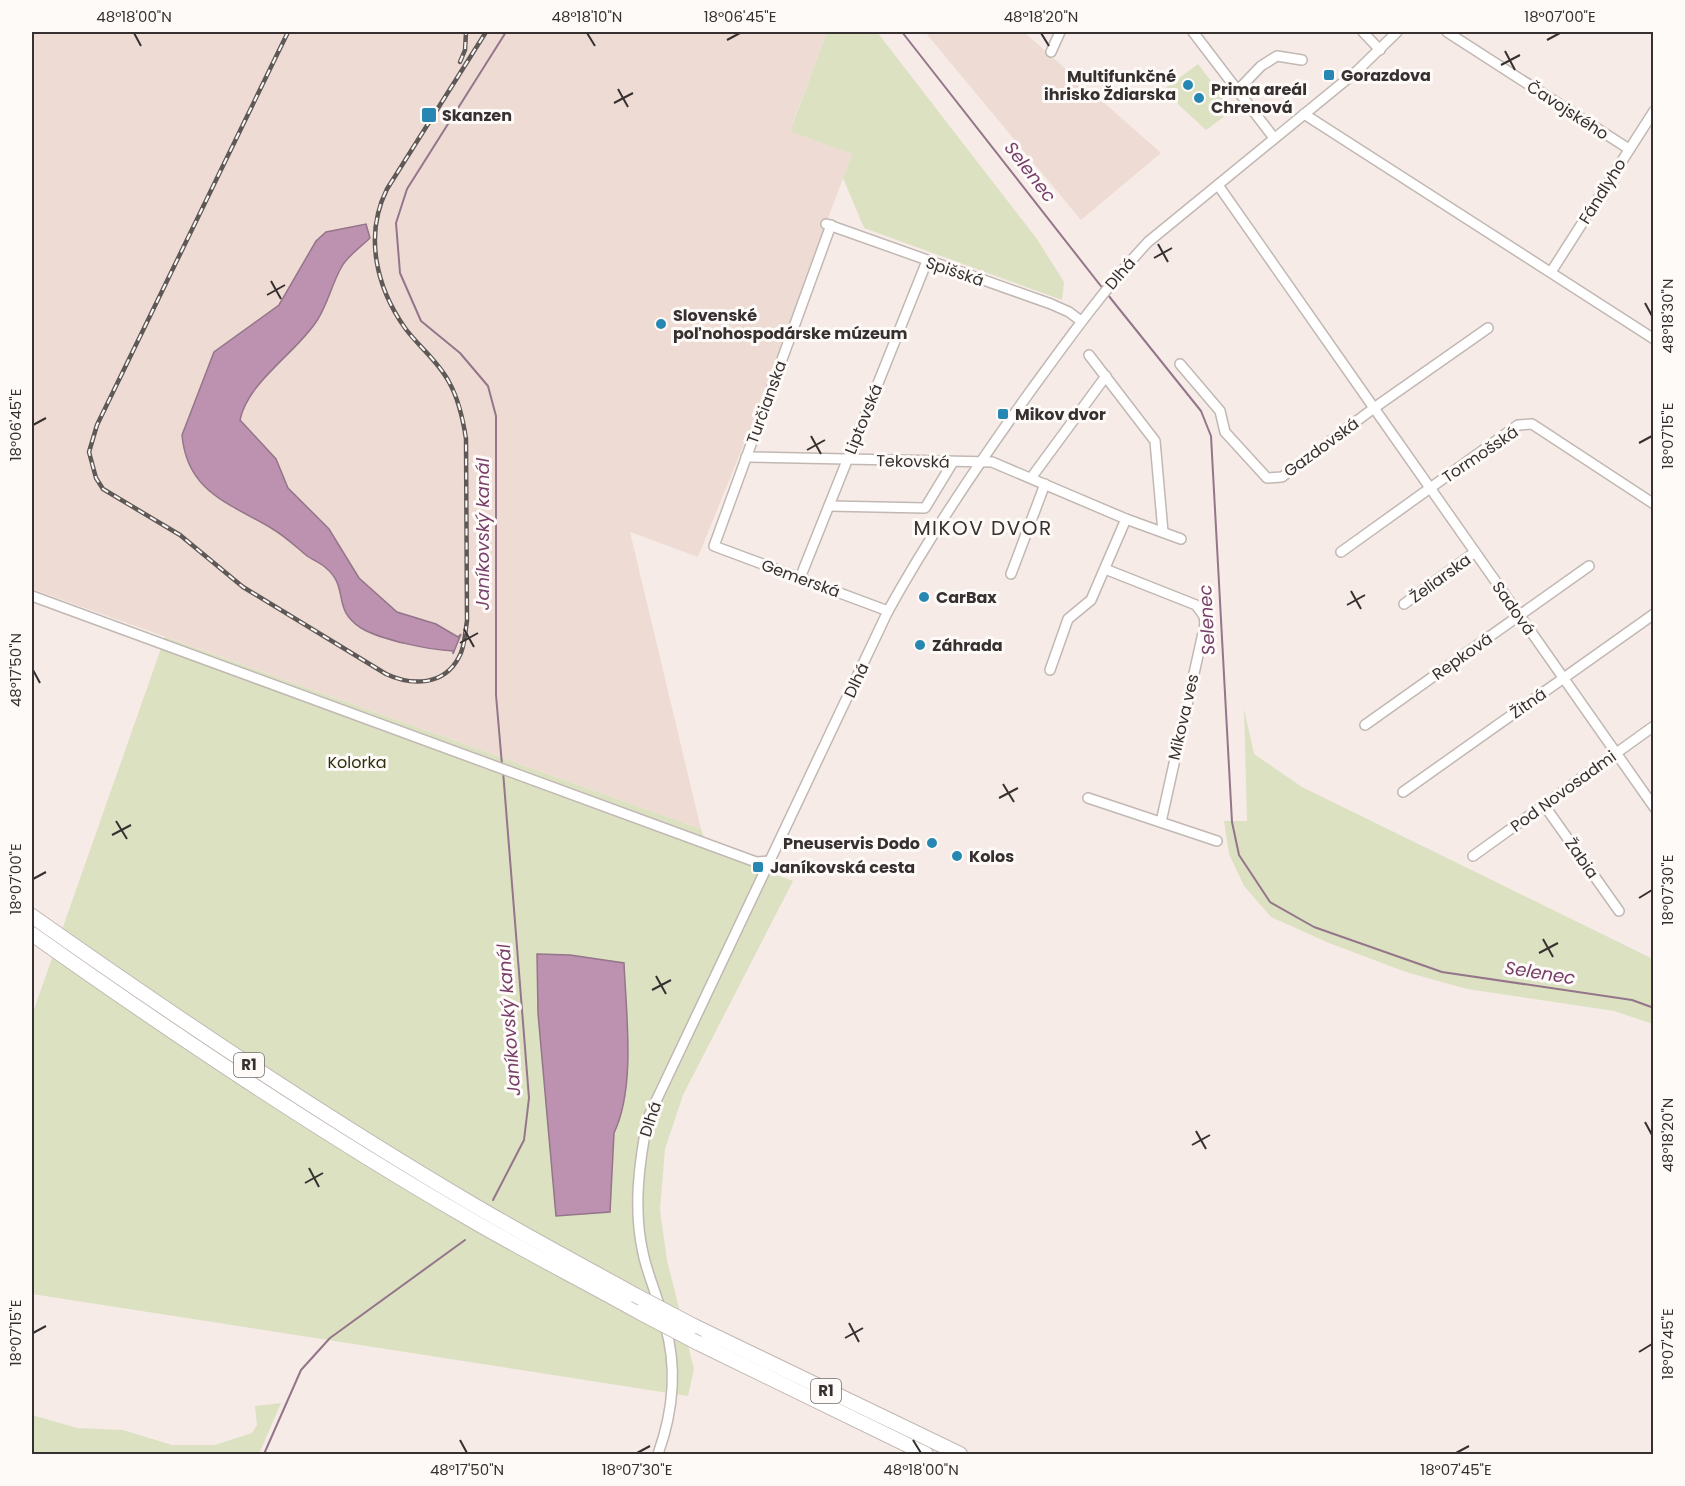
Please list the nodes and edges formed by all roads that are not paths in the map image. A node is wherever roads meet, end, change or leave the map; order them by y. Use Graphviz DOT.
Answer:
graph roads {
  1 [pos="1060,32"];
  2 [pos="1193,32"];
  3 [pos="1363,32"];
  4 [pos="1397,32"];
  5 [pos="1447,32"];
  6 [pos="1380,50"];
  7 [pos="1051,52"];
  8 [pos="1302,60"];
  9 [pos="1238,90"];
  10 [pos="1653,111"];
  11 [pos="1304,114"];
  12 [pos="1274,138"];
  13 [pos="1629,149"];
  14 [pos="1218,185"];
  15 [pos="829,224"];
  16 [pos="927,261"];
  17 [pos="1551,272"];
  18 [pos="1081,321"];
  19 [pos="1488,328"];
  20 [pos="1653,339"];
  21 [pos="1089,355"];
  22 [pos="1180,364"];
  23 [pos="1106,376"];
  24 [pos="1374,408"];
  25 [pos="746,457"];
  26 [pos="847,459"];
  27 [pos="953,462"];
  28 [pos="978,462"];
  29 [pos="1031,478"];
  30 [pos="1045,484"];
  31 [pos="1430,488"];
  32 [pos="1653,504"];
  33 [pos="829,506"];
  34 [pos="1126,519"];
  35 [pos="1163,532"];
  36 [pos="1181,538"];
  37 [pos="714,546"];
  38 [pos="1341,552"];
  39 [pos="1475,552"];
  40 [pos="1589,566"];
  41 [pos="1105,568"];
  42 [pos="1011,574"];
  43 [pos="800,578"];
  44 [pos="32,596"];
  45 [pos="1404,604"];
  46 [pos="888,611"];
  47 [pos="1653,614"];
  48 [pos="1519,615"];
  49 [pos="1050,670"];
  50 [pos="1563,678"];
  51 [pos="1365,725"];
  52 [pos="1653,726"];
  53 [pos="1616,753"];
  54 [pos="1403,792"];
  55 [pos="1088,798"];
  56 [pos="1544,805"];
  57 [pos="1653,807"];
  58 [pos="1161,822"];
  59 [pos="1217,841"];
  60 [pos="1473,856"];
  61 [pos="770,861"];
  62 [pos="1619,911"];
  63 [pos="32,916"];
  64 [pos="32,934"];
  65 [pos="658,1455"];
  66 [pos="926,1455"];
  67 [pos="960,1455"];
  1 -- 7 [label="street"];
  2 -- 9 [label="street"];
  3 -- 6 [label="street"];
  4 -- 6 [label="street, Dlhá"];
  5 -- 13 [label="street, Čavojského"];
  6 -- 11 [label="street, Dlhá"];
  8 -- 9 [label="street"];
  9 -- 12 [label="street"];
  10 -- 13 [label="street, Fándlyho"];
  11 -- 12 [label="street, Dlhá"];
  11 -- 17 [label="street"];
  12 -- 14 [label="street, Dlhá"];
  13 -- 17 [label="street, Fándlyho"];
  14 -- 18 [label="street, Dlhá"];
  14 -- 24 [label="street, Sadová"];
  15 -- 16 [label="street, Spišská"];
  15 -- 25 [label="street, Turčianska"];
  16 -- 18 [label="street, Spišská"];
  16 -- 26 [label="street, Liptovská"];
  17 -- 20 [label="street"];
  18 -- 28 [label="street, Dlhá"];
  19 -- 24 [label="street"];
  21 -- 23 [label="street"];
  22 -- 24 [label="street, Gazdovská"];
  23 -- 29 [label="street"];
  23 -- 35 [label="street"];
  24 -- 31 [label="street, Sadová"];
  25 -- 26 [label="street, Tekovská"];
  25 -- 37 [label="street, Turčianska"];
  26 -- 27 [label="street, Tekovská"];
  26 -- 33 [label="street, Liptovská"];
  27 -- 28 [label="street, Tekovská"];
  27 -- 33 [label="street"];
  28 -- 29 [label="street, Tekovská"];
  28 -- 46 [label="street, Dlhá"];
  29 -- 30 [label="street, Tekovská"];
  30 -- 34 [label="street, Tekovská"];
  30 -- 42 [label="street"];
  31 -- 32 [label="street, Tormošská"];
  31 -- 38 [label="street, Tormošská"];
  31 -- 39 [label="street, Sadová"];
  33 -- 43 [label="street, Liptovská"];
  34 -- 35 [label="street, Tekovská"];
  34 -- 41 [label="street"];
  35 -- 36 [label="street, Tekovská"];
  37 -- 43 [label="street, Gemerská"];
  39 -- 45 [label="street, Želiarska"];
  39 -- 48 [label="street, Sadová"];
  40 -- 48 [label="street, Repková"];
  41 -- 49 [label="street"];
  41 -- 58 [label="street, Mikova ves"];
  43 -- 46 [label="street, Gemerská"];
  44 -- 61 [label="street"];
  46 -- 61 [label="street, Dlhá"];
  47 -- 50 [label="street, Žitná"];
  48 -- 50 [label="street, Sadová"];
  48 -- 51 [label="street, Repková"];
  50 -- 53 [label="street, Sadová"];
  50 -- 54 [label="street, Žitná"];
  52 -- 53 [label="street, Pod Novosadmi"];
  53 -- 56 [label="street, Pod Novosadmi"];
  53 -- 57 [label="street, Sadová"];
  55 -- 58 [label="street"];
  56 -- 60 [label="street, Pod Novosadmi"];
  56 -- 62 [label="street, Žabia"];
  58 -- 59 [label="street"];
  61 -- 65 [label="street, Dlhá"];
  63 -- 67 [label="highway, R1, bridge"];
  64 -- 66 [label="highway, R1, bridge"];
}
